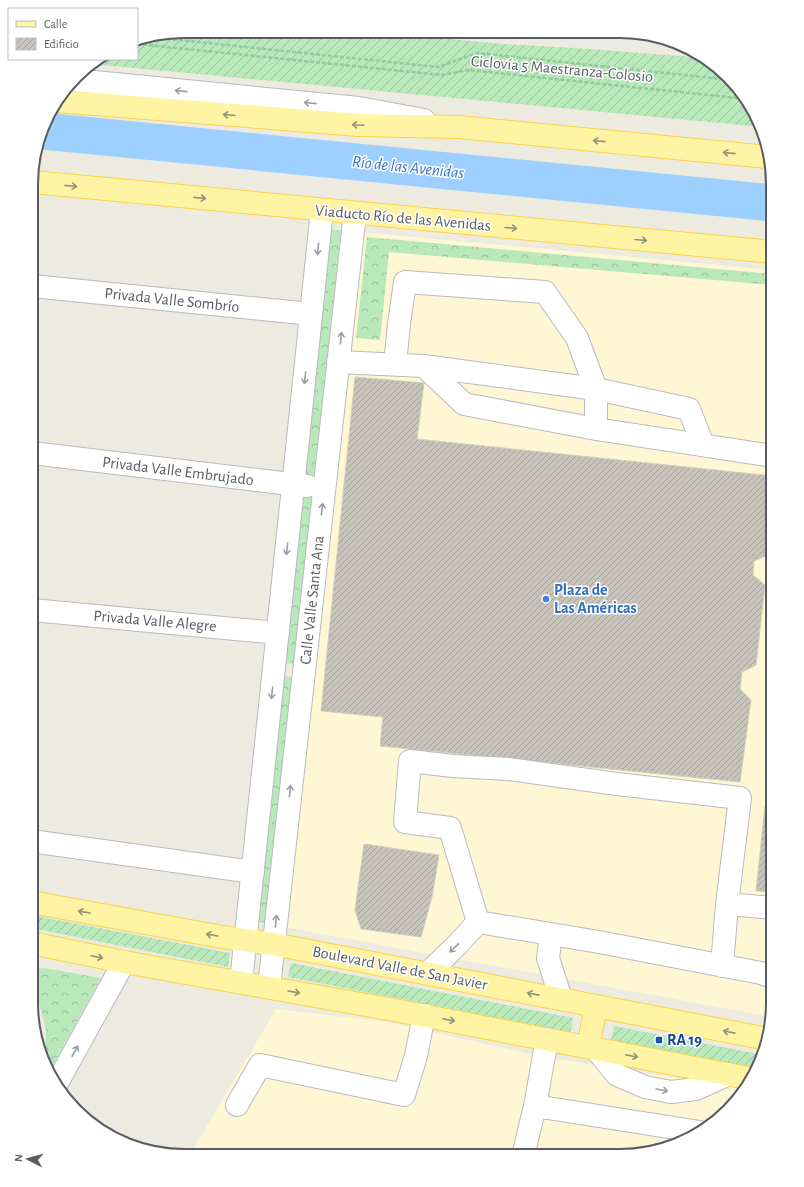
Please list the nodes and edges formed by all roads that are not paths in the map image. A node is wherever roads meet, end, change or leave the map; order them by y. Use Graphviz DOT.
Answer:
graph roads {
  1 [pos="81,81"];
  2 [pos="64,102"];
  3 [pos="459,127"];
  4 [pos="763,157"];
  5 [pos="38,183"];
  6 [pos="322,210"];
  7 [pos="355,213"];
  8 [pos="766,251"];
  9 [pos="38,287"];
  10 [pos="311,314"];
  11 [pos="338,362"];
  12 [pos="395,364"];
  13 [pos="424,366"];
  14 [pos="596,389"];
  15 [pos="596,429"];
  16 [pos="703,445"];
  17 [pos="38,454"];
  18 [pos="766,455"];
  19 [pos="293,485"];
  20 [pos="324,488"];
  21 [pos="38,611"];
  22 [pos="278,633"];
  23 [pos="274,666"];
  24 [pos="304,668"];
  25 [pos="38,842"];
  26 [pos="253,872"];
  27 [pos="38,903"];
  28 [pos="727,904"];
  29 [pos="766,907"];
  30 [pos="478,922"];
  31 [pos="551,934"];
  32 [pos="246,940"];
  33 [pos="38,944"];
  34 [pos="273,944"];
  35 [pos="124,962"];
  36 [pos="722,966"];
  37 [pos="428,973"];
  38 [pos="766,975"];
  39 [pos="241,982"];
  40 [pos="269,987"];
  41 [pos="561,999"];
  42 [pos="596,1006"];
  43 [pos="424,1016"];
  44 [pos="762,1038"];
  45 [pos="547,1039"];
  46 [pos="592,1048"];
  47 [pos="729,1074"];
  48 [pos="745,1077"];
  49 [pos="60,1079"];
  50 [pos="237,1106"];
  51 [pos="535,1106"];
  52 [pos="691,1131"];
  53 [pos="526,1149"];
  3 -- 1 [label="street, one-way"];
  3 -- 2 [label="main road, one-way"];
  4 -- 3 [label="main road, one-way"];
  5 -- 6 [label="main road, Viaducto Río de las Avenidas, one-way"];
  6 -- 7 [label="main road, Viaducto Río de las Avenidas"];
  6 -- 10 [label="street, Calle Valle Santa Ana, one-way"];
  7 -- 8 [label="main road, Viaducto Río de las Avenidas, one-way"];
  11 -- 7 [label="street, Calle Valle Santa Ana, one-way"];
  9 -- 10 [label="street, Privada Valle Sombrío"];
  10 -- 19 [label="street, Calle Valle Santa Ana, one-way"];
  11 -- 12 [label="street"];
  11 -- 20 [label="street, Calle Valle Santa Ana"];
  12 -- 13 [label="street"];
  12 -- 14 [label="street"];
  13 -- 14 [label="street"];
  13 -- 15 [label="street"];
  14 -- 15 [label="street"];
  14 -- 16 [label="street"];
  15 -- 16 [label="street"];
  16 -- 18 [label="street"];
  17 -- 19 [label="street, Privada Valle Embrujado"];
  19 -- 20 [label="street, Privada Valle Embrujado"];
  19 -- 22 [label="street, Calle Valle Santa Ana, one-way"];
  24 -- 20 [label="street, Calle Valle Santa Ana, one-way"];
  21 -- 22 [label="street, Privada Valle Alegre"];
  22 -- 23 [label="street, Calle Valle Santa Ana"];
  23 -- 24 [label="street"];
  23 -- 26 [label="street, Calle Valle Santa Ana, one-way"];
  34 -- 24 [label="street, Calle Valle Santa Ana, one-way"];
  25 -- 26 [label="street"];
  26 -- 32 [label="street, Calle Valle Santa Ana"];
  32 -- 27 [label="main road, Boulevard Valle de San Javier, one-way"];
  28 -- 29 [label="street"];
  28 -- 30 [label="street"];
  28 -- 36 [label="street"];
  30 -- 31 [label="street"];
  30 -- 37 [label="street, one-way"];
  31 -- 36 [label="street"];
  31 -- 41 [label="street"];
  32 -- 34 [label="main road, Boulevard Valle de San Javier"];
  32 -- 39 [label="street, Calle Valle Santa Ana"];
  33 -- 35 [label="main road, one-way"];
  34 -- 37 [label="main road, Boulevard Valle de San Javier"];
  34 -- 40 [label="street, Calle Valle Santa Ana"];
  35 -- 39 [label="main road"];
  49 -- 35 [label="street, one-way"];
  36 -- 38 [label="street"];
  41 -- 37 [label="main road, Boulevard Valle de San Javier, one-way"];
  39 -- 40 [label="main road"];
  40 -- 43 [label="main road, one-way"];
  41 -- 42 [label="main road, Boulevard Valle de San Javier"];
  44 -- 42 [label="main road, Boulevard Valle de San Javier, one-way"];
  42 -- 46 [label="main road"];
  43 -- 45 [label="main road, one-way"];
  43 -- 50 [label="street"];
  45 -- 46 [label="main road"];
  45 -- 51 [label="street"];
  46 -- 47 [label="main road, one-way"];
  46 -- 47 [label="street, one-way"];
  47 -- 48 [label="main road"];
  51 -- 52 [label="street"];
  51 -- 53 [label="street"];
}
